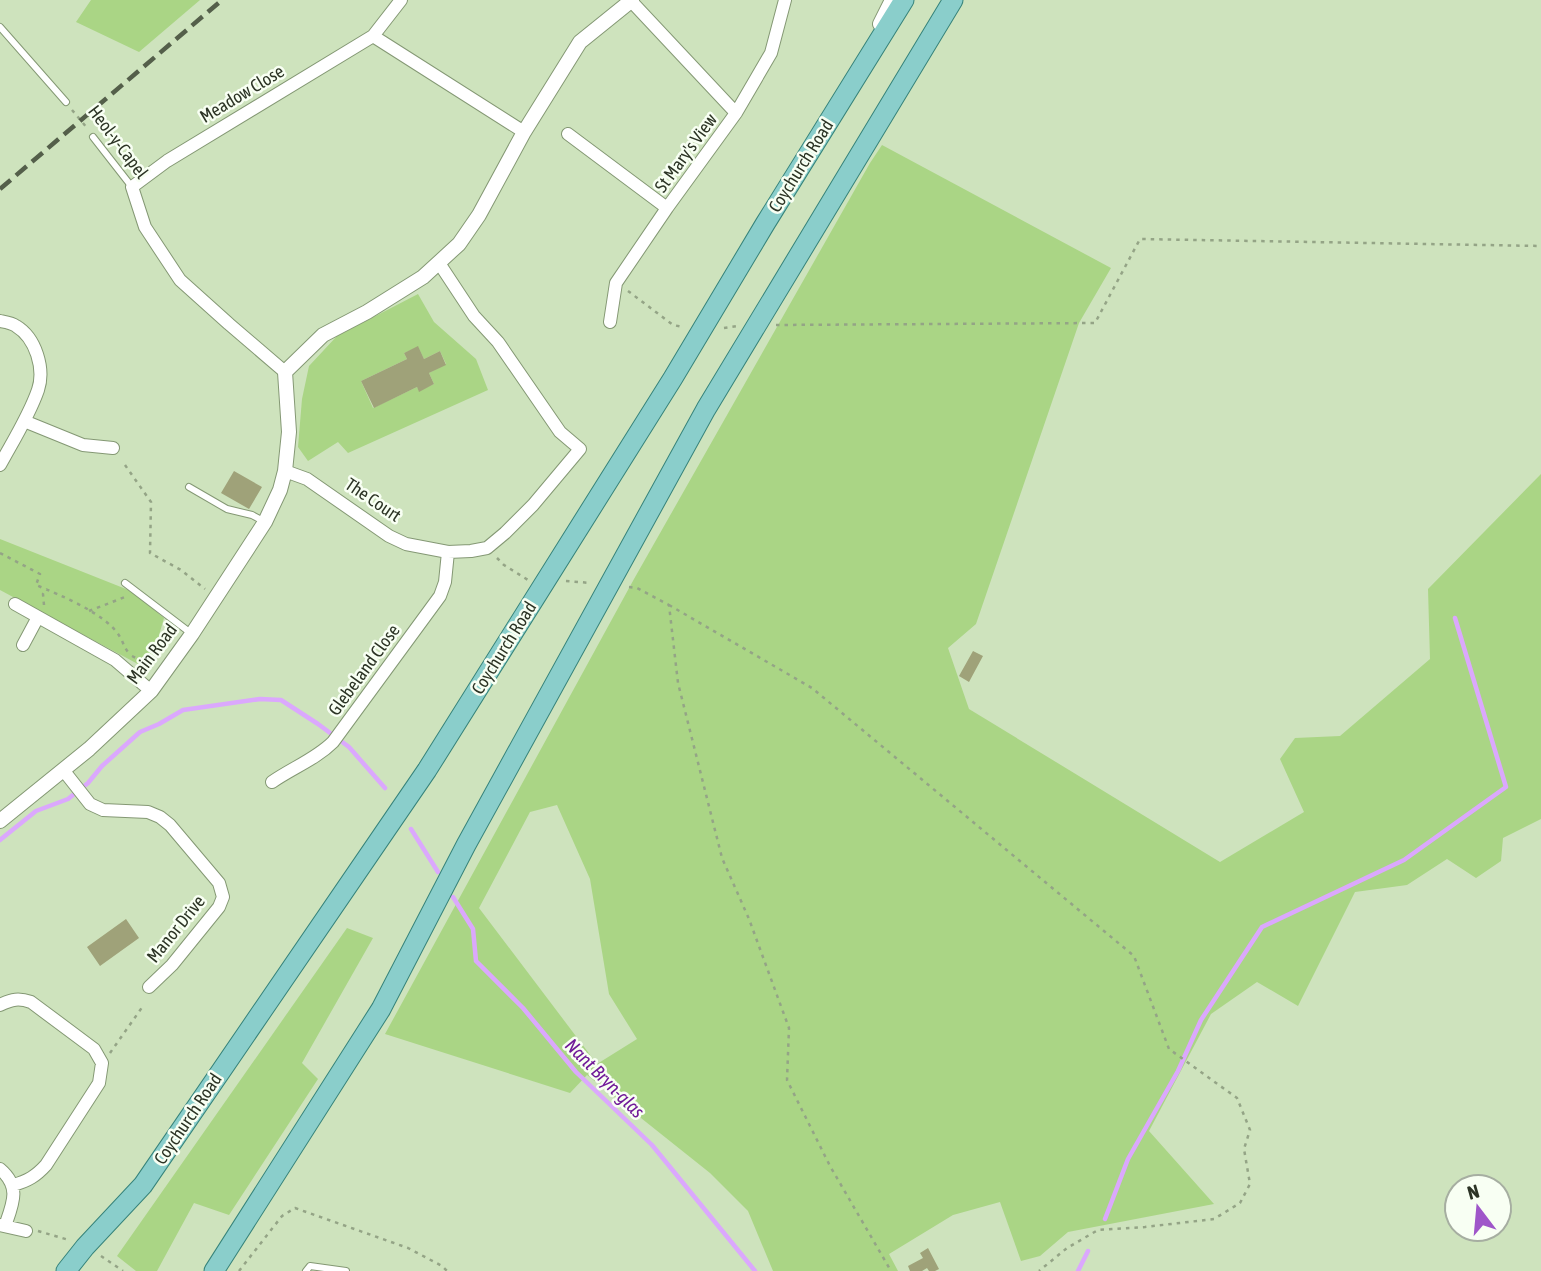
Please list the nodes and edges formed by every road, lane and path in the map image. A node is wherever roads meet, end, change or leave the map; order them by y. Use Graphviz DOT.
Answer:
graph roads {
  1 [pos="401,0"];
  2 [pos="632,0"];
  3 [pos="785,0"];
  4 [pos="892,0"];
  5 [pos="904,0"];
  6 [pos="953,0"];
  7 [pos="0,27"];
  8 [pos="373,36"];
  9 [pos="863,64"];
  10 [pos="66,102"];
  11 [pos="736,113"];
  12 [pos="524,132"];
  13 [pos="568,134"];
  14 [pos="93,137"];
  15 [pos="132,187"];
  16 [pos="667,208"];
  17 [pos="1541,246"];
  18 [pos="439,263"];
  19 [pos="616,283"];
  20 [pos="0,321"];
  21 [pos="610,322"];
  22 [pos="758,323"];
  23 [pos="701,332"];
  24 [pos="285,372"];
  25 [pos="24,421"];
  26 [pos="113,448"];
  27 [pos="0,465"];
  28 [pos="125,465"];
  29 [pos="285,471"];
  30 [pos="188,487"];
  31 [pos="265,522"];
  32 [pos="487,548"];
  33 [pos="448,552"];
  34 [pos="0,553"];
  35 [pos="547,580"];
  36 [pos="125,583"];
  37 [pos="610,584"];
  38 [pos="47,589"];
  39 [pos="208,591"];
  40 [pos="126,597"];
  41 [pos="15,604"];
  42 [pos="668,605"];
  43 [pos="89,611"];
  44 [pos="41,612"];
  45 [pos="192,634"];
  46 [pos="23,645"];
  47 [pos="165,654"];
  48 [pos="151,691"];
  49 [pos="64,771"];
  50 [pos="272,782"];
  51 [pos="0,821"];
  52 [pos="149,987"];
  53 [pos="0,1005"];
  54 [pos="143,1006"];
  55 [pos="110,1053"];
  56 [pos="0,1169"];
  57 [pos="13,1185"];
  58 [pos="3,1225"];
  59 [pos="31,1230"];
  60 [pos="73,1241"];
  61 [pos="95,1252"];
  62 [pos="66,1271"];
  63 [pos="123,1271"];
  64 [pos="214,1271"];
  65 [pos="239,1271"];
  66 [pos="306,1271"];
  67 [pos="346,1271"];
  68 [pos="447,1271"];
  69 [pos="891,1271"];
  70 [pos="1039,1271"];
  1 -- 8 [label="street, Meadow Close"];
  2 -- 11 [label="street"];
  2 -- 12 [label="street"];
  3 -- 11 [label="street, St Mary's View"];
  4 -- 9 [label="street"];
  5 -- 9 [label="main road, Coychurch Road"];
  6 -- 22 [label="main road"];
  7 -- 10 [label="lane, Heol-y-Capel"];
  8 -- 12 [label="street"];
  8 -- 15 [label="street, Meadow Close"];
  9 -- 23 [label="main road, Coychurch Road"];
  10 -- 14 [label="path, Heol-y-Capel"];
  11 -- 16 [label="street, St Mary's View"];
  12 -- 18 [label="street"];
  13 -- 16 [label="street"];
  14 -- 15 [label="lane, Heol-y-Capel"];
  15 -- 24 [label="street, Heol-y-Capel"];
  16 -- 19 [label="street, St Mary's View"];
  17 -- 22 [label="path"];
  18 -- 24 [label="street"];
  18 -- 32 [label="street"];
  19 -- 21 [label="street, St Mary's View"];
  19 -- 23 [label="path"];
  20 -- 25 [label="street"];
  22 -- 23 [label="path"];
  22 -- 37 [label="main road"];
  23 -- 35 [label="main road, Coychurch Road"];
  24 -- 29 [label="street"];
  25 -- 26 [label="street"];
  25 -- 27 [label="street"];
  28 -- 39 [label="path"];
  29 -- 31 [label="street, Main Road"];
  29 -- 33 [label="street, The Court"];
  30 -- 31 [label="lane"];
  31 -- 45 [label="street, Main Road"];
  32 -- 33 [label="street, The Court"];
  32 -- 35 [label="path"];
  33 -- 50 [label="street, Glebeland Close"];
  34 -- 38 [label="path"];
  35 -- 37 [label="path"];
  35 -- 62 [label="main road, Coychurch Road"];
  36 -- 45 [label="lane"];
  37 -- 42 [label="path"];
  37 -- 64 [label="main road"];
  38 -- 43 [label="path"];
  38 -- 44 [label="path"];
  40 -- 43 [label="path"];
  41 -- 44 [label="street"];
  42 -- 69 [label="path"];
  42 -- 70 [label="path"];
  43 -- 47 [label="path"];
  44 -- 46 [label="street"];
  44 -- 48 [label="street"];
  45 -- 48 [label="street, Main Road"];
  48 -- 49 [label="street, Main Road"];
  49 -- 51 [label="street, Main Road"];
  49 -- 52 [label="street, Manor Drive"];
  53 -- 57 [label="street"];
  54 -- 55 [label="path"];
  56 -- 57 [label="street"];
  57 -- 58 [label="street"];
  58 -- 59 [label="street"];
  59 -- 60 [label="path"];
  61 -- 63 [label="path"];
  65 -- 68 [label="path"];
  66 -- 67 [label="lane"];
}
